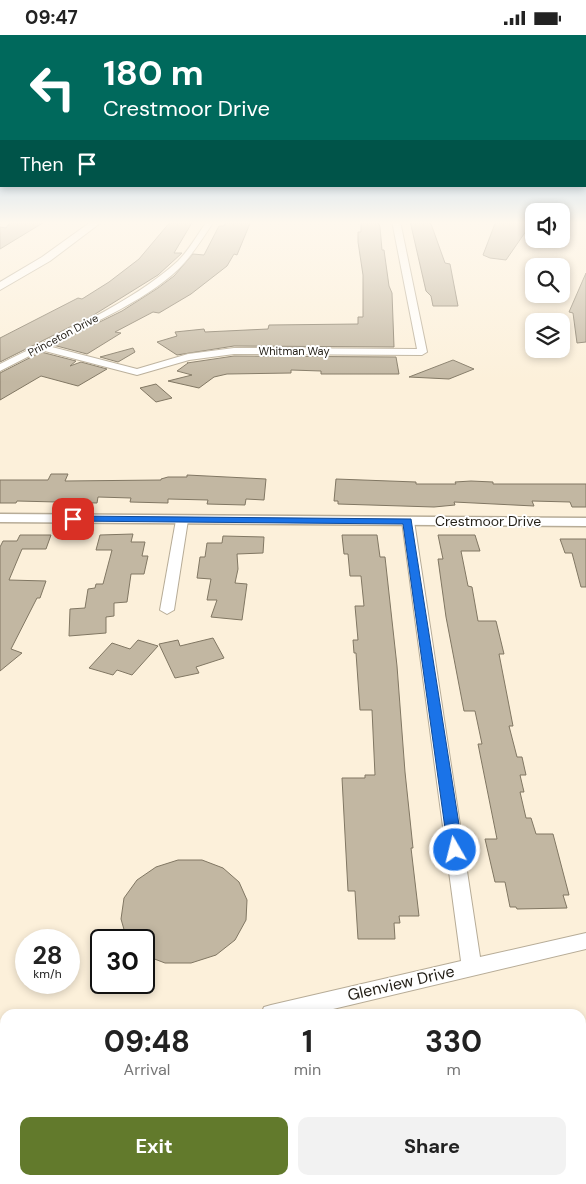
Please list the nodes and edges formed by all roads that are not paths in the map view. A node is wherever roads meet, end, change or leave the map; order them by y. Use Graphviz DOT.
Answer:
graph roads {
  1 [pos="20,275"];
  2 [pos="166,275"];
  3 [pos="407,275"];
  4 [pos="0,287"];
  5 [pos="40,347"];
  6 [pos="0,368"];
  7 [pos="0,518"];
  8 [pos="182,520"];
  9 [pos="408,521"];
  10 [pos="586,522"];
  11 [pos="168,610"];
  12 [pos="586,941"];
  13 [pos="472,967"];
  14 [pos="292,1009"];
  1 -- 4 [label="main road"];
  2 -- 5 [label="street, Princeton Drive"];
  3 -- 5 [label="street, Whitman Way"];
  5 -- 6 [label="street, Princeton Drive"];
  7 -- 8 [label="street, Crestmoor Drive"];
  8 -- 9 [label="street, Crestmoor Drive"];
  8 -- 11 [label="street"];
  9 -- 10 [label="street, Crestmoor Drive"];
  9 -- 13 [label="street"];
  12 -- 13 [label="street, Glenview Drive"];
  13 -- 14 [label="street, Glenview Drive"];
}
